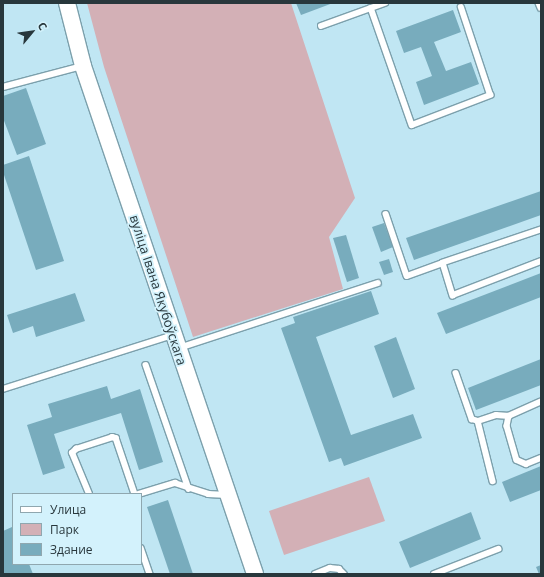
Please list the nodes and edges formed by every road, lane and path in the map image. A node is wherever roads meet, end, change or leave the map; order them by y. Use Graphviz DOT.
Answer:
graph roads {
  1 [pos="67,3"];
  2 [pos="385,3"];
  3 [pos="539,3"];
  4 [pos="371,8"];
  5 [pos="460,8"];
  6 [pos="541,8"];
  7 [pos="320,26"];
  8 [pos="83,66"];
  9 [pos="3,87"];
  10 [pos="386,214"];
  11 [pos="541,230"];
  12 [pos="541,262"];
  13 [pos="443,264"];
  14 [pos="378,283"];
  15 [pos="175,342"];
  16 [pos="146,365"];
  17 [pos="456,373"];
  18 [pos="3,389"];
  19 [pos="541,402"];
  20 [pos="509,416"];
  21 [pos="478,421"];
  22 [pos="541,458"];
  23 [pos="493,481"];
  24 [pos="189,489"];
  25 [pos="89,493"];
  26 [pos="135,493"];
  27 [pos="142,493"];
  28 [pos="230,495"];
  29 [pos="498,549"];
  30 [pos="142,551"];
  31 [pos="150,574"];
  32 [pos="255,574"];
  33 [pos="315,574"];
  34 [pos="344,574"];
  35 [pos="434,574"];
  1 -- 8 [label="street, вуліца Івана Якубоўскага"];
  2 -- 4 [label="lane"];
  3 -- 6 [label="lane"];
  4 -- 5 [label="lane"];
  4 -- 7 [label="lane"];
  8 -- 9 [label="lane"];
  8 -- 15 [label="street, вуліца Івана Якубоўскага"];
  10 -- 13 [label="lane"];
  11 -- 13 [label="lane"];
  12 -- 13 [label="lane"];
  14 -- 15 [label="lane"];
  15 -- 18 [label="lane"];
  15 -- 28 [label="street, вуліца Івана Якубоўскага"];
  16 -- 24 [label="lane"];
  17 -- 21 [label="lane"];
  19 -- 20 [label="lane"];
  20 -- 21 [label="lane"];
  20 -- 22 [label="lane"];
  21 -- 23 [label="lane"];
  24 -- 27 [label="lane"];
  24 -- 28 [label="lane"];
  25 -- 26 [label="lane"];
  28 -- 32 [label="street, вуліца Івана Якубоўскага"];
  29 -- 35 [label="lane"];
  30 -- 31 [label="lane"];
  33 -- 34 [label="lane"];
}
